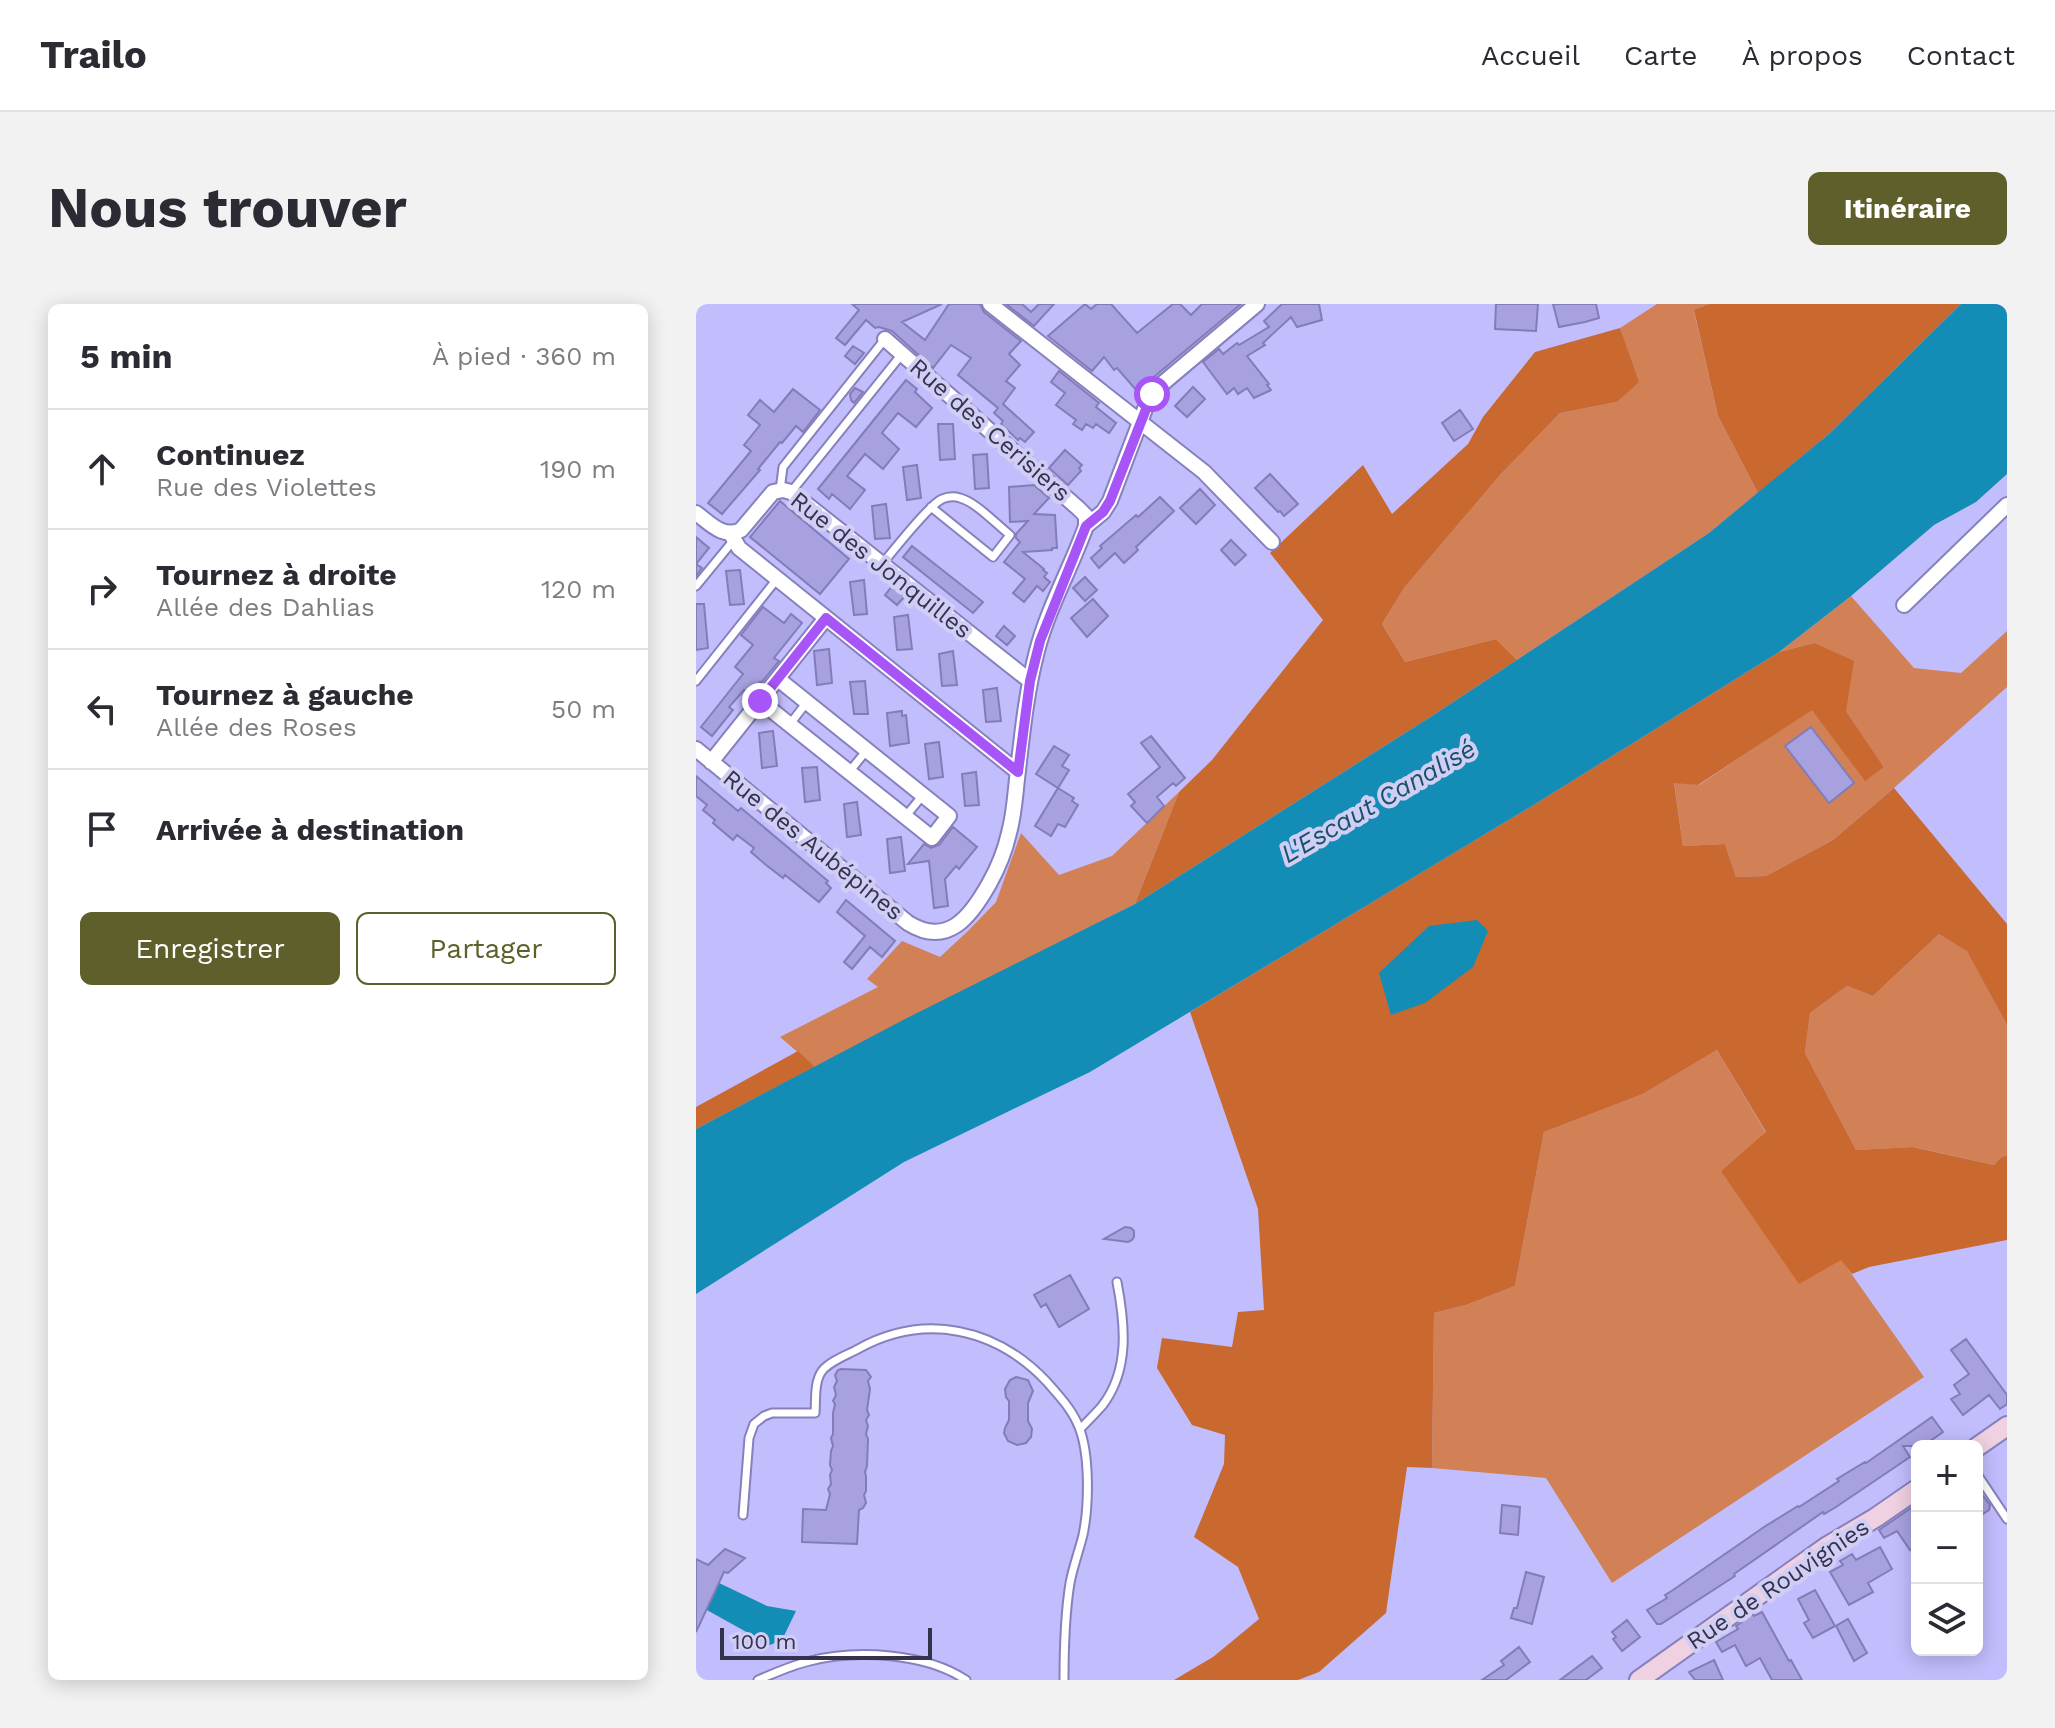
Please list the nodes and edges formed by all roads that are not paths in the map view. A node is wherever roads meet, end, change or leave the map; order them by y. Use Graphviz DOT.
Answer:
graph roads {
  1 [pos="990,304"];
  2 [pos="1257,304"];
  3 [pos="885,339"];
  4 [pos="902,354"];
  5 [pos="1141,421"];
  6 [pos="785,491"];
  7 [pos="2007,505"];
  8 [pos="931,507"];
  9 [pos="696,513"];
  10 [pos="1086,526"];
  11 [pos="732,537"];
  12 [pos="1272,542"];
  13 [pos="882,564"];
  14 [pos="777,579"];
  15 [pos="696,586"];
  16 [pos="1904,605"];
  17 [pos="826,618"];
  18 [pos="778,679"];
  19 [pos="696,681"];
  20 [pos="1030,681"];
  21 [pos="760,701"];
  22 [pos="807,702"];
  23 [pos="790,724"];
  24 [pos="696,749"];
  25 [pos="867,750"];
  26 [pos="711,762"];
  27 [pos="849,772"];
  28 [pos="1018,772"];
  29 [pos="923,795"];
  30 [pos="905,817"];
  31 [pos="1117,1282"];
  32 [pos="2007,1426"];
  33 [pos="1080,1429"];
  34 [pos="1983,1443"];
  35 [pos="1983,1483"];
  36 [pos="1911,1493"];
  37 [pos="743,1515"];
  38 [pos="2007,1519"];
  39 [pos="758,1680"];
  40 [pos="966,1680"];
  41 [pos="1064,1680"];
  42 [pos="1639,1680"];
  1 -- 5 [label="street"];
  2 -- 5 [label="street"];
  3 -- 4 [label="street, Rue des Cerisiers"];
  3 -- 6 [label="lane"];
  4 -- 6 [label="lane"];
  4 -- 10 [label="street, Rue des Cerisiers"];
  5 -- 10 [label="street"];
  5 -- 12 [label="street"];
  6 -- 11 [label="street, Rue des Jonquilles"];
  6 -- 13 [label="street, Rue des Jonquilles"];
  7 -- 16 [label="street"];
  8 -- 8 [label="lane"];
  8 -- 13 [label="lane"];
  9 -- 11 [label="street"];
  10 -- 20 [label="street"];
  11 -- 14 [label="street"];
  11 -- 15 [label="lane"];
  13 -- 20 [label="street, Rue des Jonquilles"];
  14 -- 17 [label="street"];
  14 -- 19 [label="lane"];
  17 -- 18 [label="street"];
  17 -- 28 [label="street"];
  18 -- 21 [label="street"];
  18 -- 22 [label="street"];
  20 -- 28 [label="street"];
  21 -- 23 [label="street"];
  21 -- 26 [label="street"];
  22 -- 23 [label="lane"];
  22 -- 25 [label="street"];
  23 -- 27 [label="street"];
  24 -- 26 [label="street, Rue des Aubépines"];
  25 -- 27 [label="lane"];
  25 -- 29 [label="street"];
  26 -- 28 [label="street, Rue des Aubépines"];
  27 -- 30 [label="street"];
  29 -- 30 [label="lane"];
  29 -- 30 [label="street"];
  31 -- 33 [label="lane"];
  32 -- 34 [label="street"];
  33 -- 37 [label="lane"];
  33 -- 41 [label="lane"];
  35 -- 38 [label="lane"];
  36 -- 42 [label="street, Rue de Rouvignies"];
  39 -- 40 [label="lane"];
}
